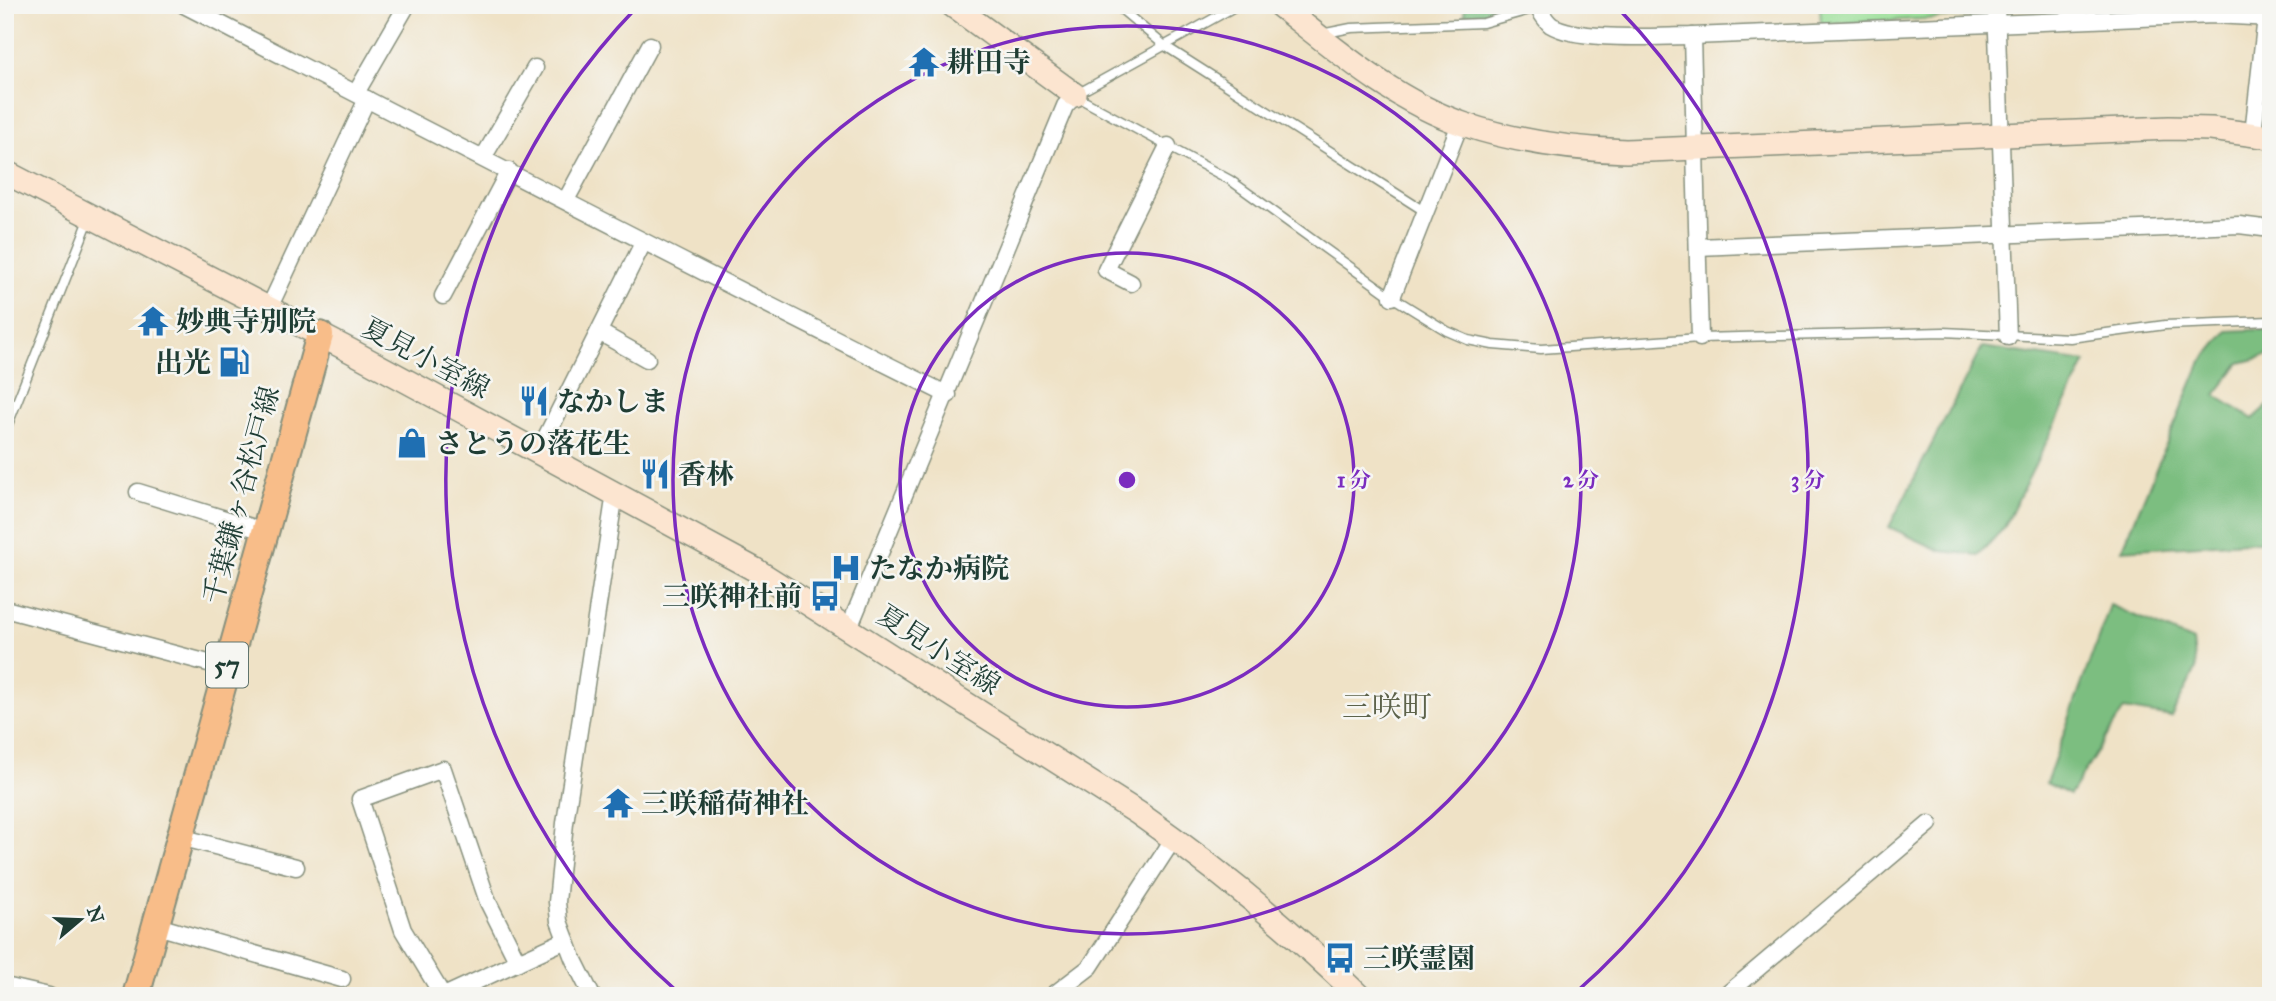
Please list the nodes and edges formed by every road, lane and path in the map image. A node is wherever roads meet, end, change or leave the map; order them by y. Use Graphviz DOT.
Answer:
graph roads {
  1 [pos="184,5"];
  2 [pos="407,5"];
  3 [pos="952,5"];
  4 [pos="1115,5"];
  5 [pos="1238,5"];
  6 [pos="1279,5"];
  7 [pos="1996,5"];
  8 [pos="1542,7"];
  9 [pos="2268,13"];
  10 [pos="1997,22"];
  11 [pos="1317,35"];
  12 [pos="1692,36"];
  13 [pos="650,45"];
  14 [pos="1165,46"];
  15 [pos="536,68"];
  16 [pos="1075,95"];
  17 [pos="362,96"];
  18 [pos="1460,124"];
  19 [pos="2262,135"];
  20 [pos="2001,136"];
  21 [pos="1168,146"];
  22 [pos="1695,148"];
  23 [pos="483,158"];
  24 [pos="509,171"];
  25 [pos="5,172"];
  26 [pos="566,200"];
  27 [pos="1424,211"];
  28 [pos="90,217"];
  29 [pos="2271,229"];
  30 [pos="2003,233"];
  31 [pos="643,243"];
  32 [pos="1698,247"];
  33 [pos="1131,283"];
  34 [pos="443,296"];
  35 [pos="1392,298"];
  36 [pos="269,308"];
  37 [pos="2271,321"];
  38 [pos="599,332"];
  39 [pos="320,335"];
  40 [pos="2008,337"];
  41 [pos="1700,338"];
  42 [pos="647,359"];
  43 [pos="947,395"];
  44 [pos="5,432"];
  45 [pos="538,453"];
  46 [pos="138,492"];
  47 [pos="615,493"];
  48 [pos="264,531"];
  49 [pos="5,609"];
  50 [pos="849,628"];
  51 [pos="227,668"];
  52 [pos="1930,824"];
  53 [pos="180,837"];
  54 [pos="1174,838"];
  55 [pos="296,867"];
  56 [pos="157,926"];
  57 [pos="566,940"];
  58 [pos="518,962"];
  59 [pos="342,979"];
  60 [pos="5,986"];
  61 [pos="49,996"];
  62 [pos="136,996"];
  63 [pos="444,996"];
  64 [pos="592,996"];
  65 [pos="1052,996"];
  66 [pos="1359,996"];
  67 [pos="1725,996"];
  1 -- 17 [label="street"];
  2 -- 17 [label="street"];
  3 -- 16 [label="main road"];
  4 -- 14 [label="lane"];
  5 -- 14 [label="lane"];
  6 -- 11 [label="main road"];
  7 -- 10 [label="street"];
  8 -- 11 [label="lane"];
  8 -- 12 [label="street"];
  9 -- 10 [label="street"];
  9 -- 19 [label="street"];
  10 -- 12 [label="street"];
  10 -- 20 [label="street"];
  11 -- 18 [label="main road"];
  12 -- 22 [label="street"];
  13 -- 26 [label="street"];
  14 -- 16 [label="lane"];
  14 -- 27 [label="lane"];
  15 -- 23 [label="street"];
  16 -- 21 [label="lane"];
  16 -- 43 [label="street"];
  17 -- 23 [label="street"];
  17 -- 36 [label="street"];
  18 -- 22 [label="main road"];
  18 -- 27 [label="street"];
  19 -- 20 [label="main road"];
  20 -- 22 [label="main road"];
  20 -- 30 [label="street"];
  21 -- 33 [label="street"];
  21 -- 35 [label="lane"];
  22 -- 32 [label="street"];
  23 -- 24 [label="street"];
  24 -- 26 [label="street"];
  24 -- 34 [label="street"];
  25 -- 28 [label="main road, 夏見小室線"];
  26 -- 31 [label="street"];
  27 -- 35 [label="street"];
  28 -- 36 [label="main road, 夏見小室線"];
  28 -- 44 [label="lane"];
  29 -- 30 [label="street"];
  30 -- 32 [label="street"];
  30 -- 40 [label="street"];
  31 -- 38 [label="street"];
  31 -- 43 [label="street"];
  32 -- 41 [label="street"];
  35 -- 41 [label="lane"];
  36 -- 39 [label="main road, 夏見小室線"];
  37 -- 40 [label="lane"];
  38 -- 42 [label="street"];
  38 -- 45 [label="street"];
  39 -- 45 [label="main road, 夏見小室線"];
  39 -- 48 [label="main road, 千葉鎌ヶ谷松戸線 / 57"];
  40 -- 41 [label="lane"];
  43 -- 50 [label="street"];
  45 -- 47 [label="main road, 夏見小室線"];
  46 -- 48 [label="street"];
  47 -- 50 [label="main road, 夏見小室線"];
  47 -- 57 [label="street"];
  48 -- 51 [label="main road, 千葉鎌ヶ谷松戸線 / 57"];
  49 -- 51 [label="street"];
  50 -- 54 [label="main road, 夏見小室線"];
  51 -- 53 [label="main road, 千葉鎌ヶ谷松戸線 / 57"];
  52 -- 67 [label="street"];
  53 -- 55 [label="street"];
  53 -- 56 [label="main road, 千葉鎌ヶ谷松戸線 / 57"];
  54 -- 65 [label="street"];
  54 -- 66 [label="main road, 夏見小室線"];
  56 -- 59 [label="street"];
  56 -- 62 [label="main road, 千葉鎌ヶ谷松戸線 / 57"];
  57 -- 58 [label="street"];
  57 -- 64 [label="street"];
  58 -- 63 [label="street"];
  58 -- 63 [label="street"];
  60 -- 61 [label="street"];
}
